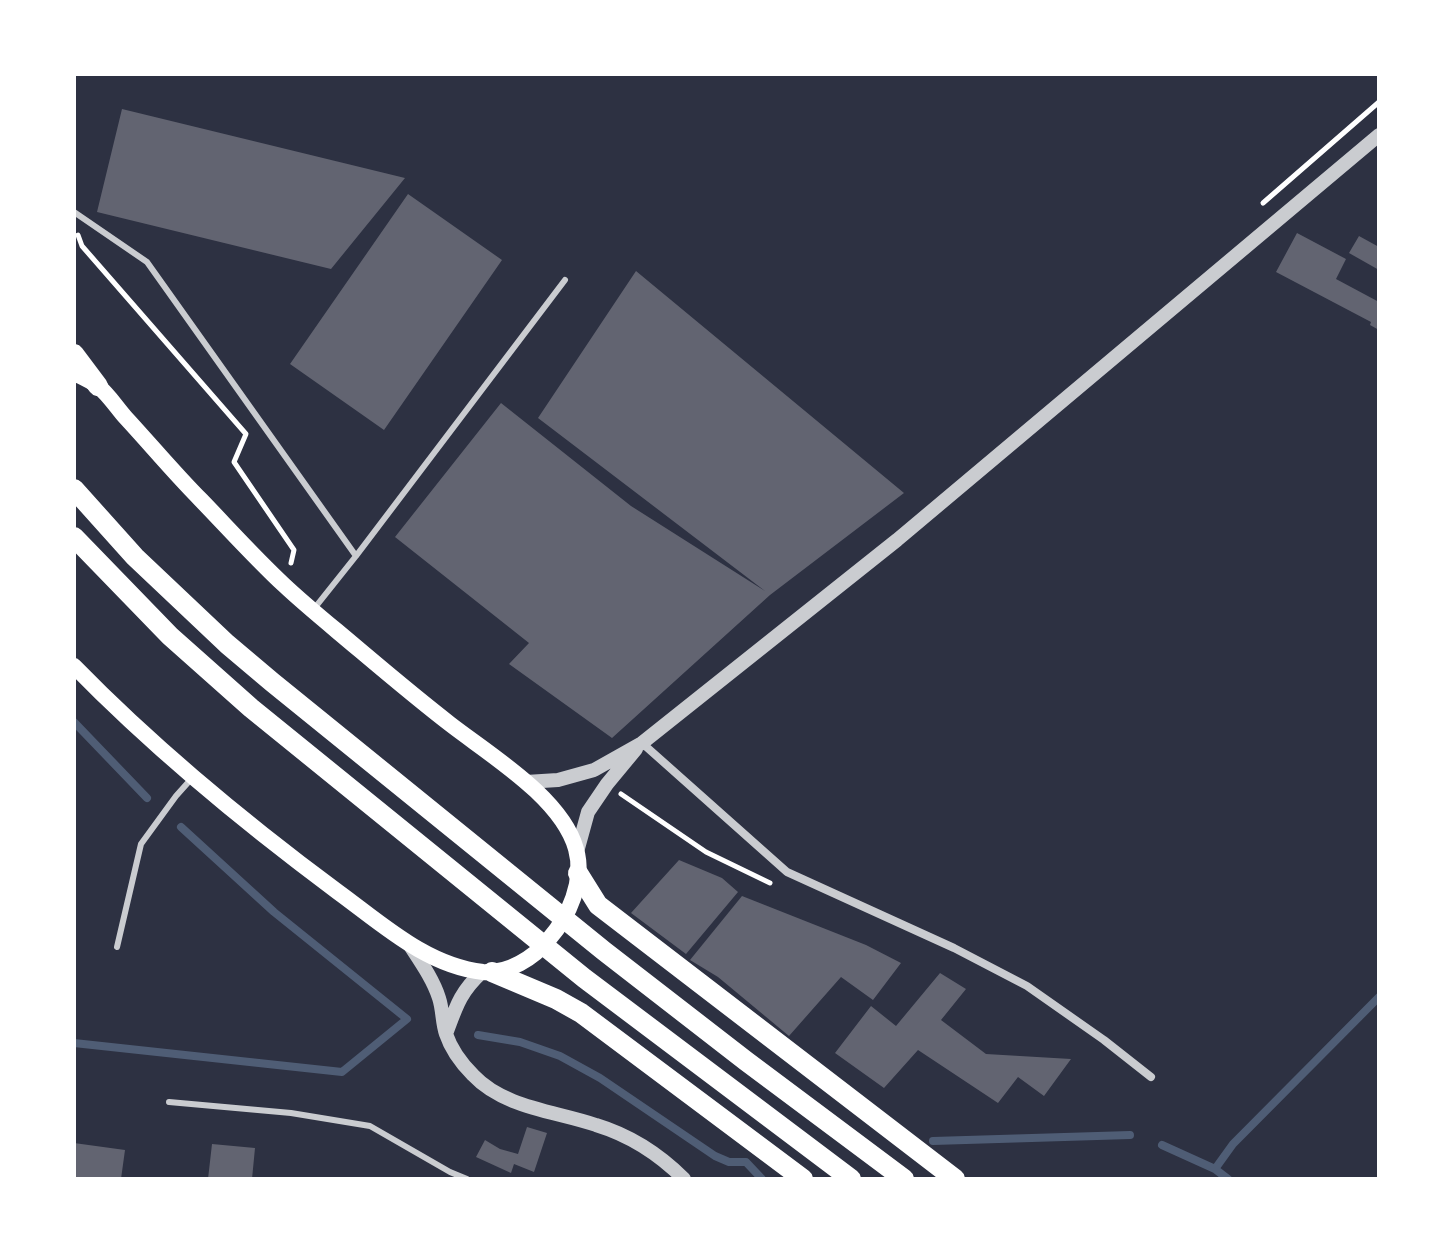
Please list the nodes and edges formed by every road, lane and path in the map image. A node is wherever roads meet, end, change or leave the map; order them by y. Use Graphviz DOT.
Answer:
graph roads {
  1 [pos="1379,135"];
  2 [pos="74,212"];
  3 [pos="74,223"];
  4 [pos="565,280"];
  5 [pos="74,354"];
  6 [pos="74,373"];
  7 [pos="98,386"];
  8 [pos="74,489"];
  9 [pos="74,537"];
  10 [pos="356,556"];
  11 [pos="285,586"];
  12 [pos="313,610"];
  13 [pos="74,666"];
  14 [pos="642,743"];
  15 [pos="193,777"];
  16 [pos="526,782"];
  17 [pos="577,852"];
  18 [pos="578,873"];
  19 [pos="409,944"];
  20 [pos="117,947"];
  21 [pos="487,972"];
  22 [pos="446,1035"];
  23 [pos="1151,1077"];
  24 [pos="169,1102"];
  25 [pos="467,1179"];
  26 [pos="684,1179"];
  27 [pos="803,1179"];
  28 [pos="851,1179"];
  29 [pos="904,1179"];
  30 [pos="955,1179"];
  1 -- 14 [label="street"];
  2 -- 10 [label="lane"];
  3 -- 11 [label="path"];
  4 -- 10 [label="lane"];
  5 -- 7 [label="highway"];
  6 -- 7 [label="main road"];
  7 -- 11 [label="main road"];
  8 -- 29 [label="highway"];
  9 -- 28 [label="highway"];
  10 -- 12 [label="lane"];
  11 -- 12 [label="main road"];
  12 -- 16 [label="main road"];
  13 -- 15 [label="main road"];
  14 -- 16 [label="street"];
  14 -- 17 [label="street"];
  14 -- 23 [label="street"];
  15 -- 19 [label="main road"];
  15 -- 20 [label="lane"];
  16 -- 17 [label="main road"];
  17 -- 18 [label="main road"];
  18 -- 21 [label="main road"];
  18 -- 30 [label="highway"];
  19 -- 21 [label="main road"];
  19 -- 22 [label="street"];
  21 -- 22 [label="street"];
  21 -- 27 [label="highway"];
  22 -- 26 [label="street"];
  24 -- 25 [label="lane"];
}
